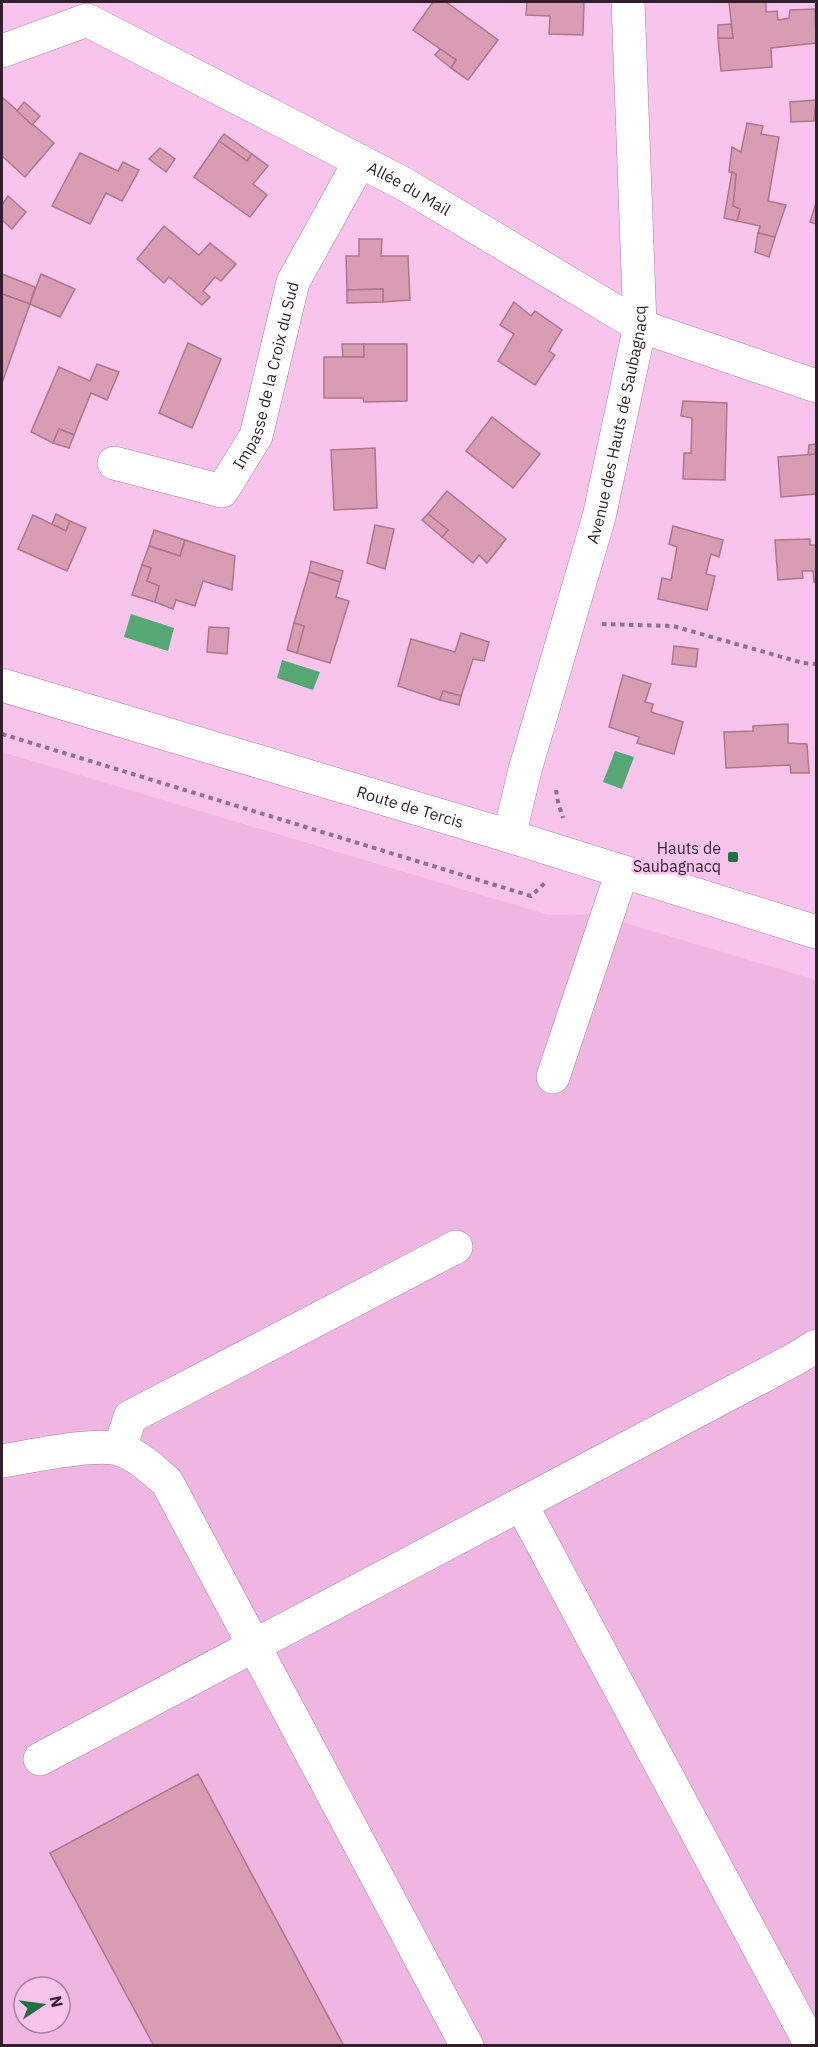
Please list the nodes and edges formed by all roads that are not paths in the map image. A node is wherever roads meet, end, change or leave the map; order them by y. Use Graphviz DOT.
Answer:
graph roads {
  1 [pos="628,2"];
  2 [pos="88,10"];
  3 [pos="2,51"];
  4 [pos="360,161"];
  5 [pos="640,326"];
  6 [pos="816,386"];
  7 [pos="114,464"];
  8 [pos="2,686"];
  9 [pos="508,836"];
  10 [pos="622,872"];
  11 [pos="816,932"];
  12 [pos="553,1077"];
  13 [pos="456,1247"];
  14 [pos="816,1346"];
  15 [pos="120,1449"];
  16 [pos="2,1461"];
  17 [pos="521,1504"];
  18 [pos="253,1647"];
  19 [pos="40,1759"];
  20 [pos="811,2043"];
  21 [pos="467,2046"];
  1 -- 5 [label="street, Avenue des Hauts de Saubagnacq"];
  2 -- 3 [label="street, Allée du Mail"];
  2 -- 4 [label="street, Allée du Mail"];
  4 -- 5 [label="street, Allée du Mail"];
  4 -- 7 [label="street, Impasse de la Croix du Sud"];
  5 -- 6 [label="street, Allée du Mail"];
  5 -- 9 [label="street, Avenue des Hauts de Saubagnacq"];
  8 -- 9 [label="street, Route de Tercis"];
  9 -- 10 [label="street, Route de Tercis"];
  10 -- 11 [label="street, Route de Tercis"];
  10 -- 12 [label="street"];
  13 -- 15 [label="street"];
  14 -- 17 [label="street"];
  15 -- 16 [label="street"];
  15 -- 18 [label="street"];
  17 -- 18 [label="street"];
  17 -- 20 [label="street"];
  18 -- 19 [label="street"];
  18 -- 21 [label="street"];
}
